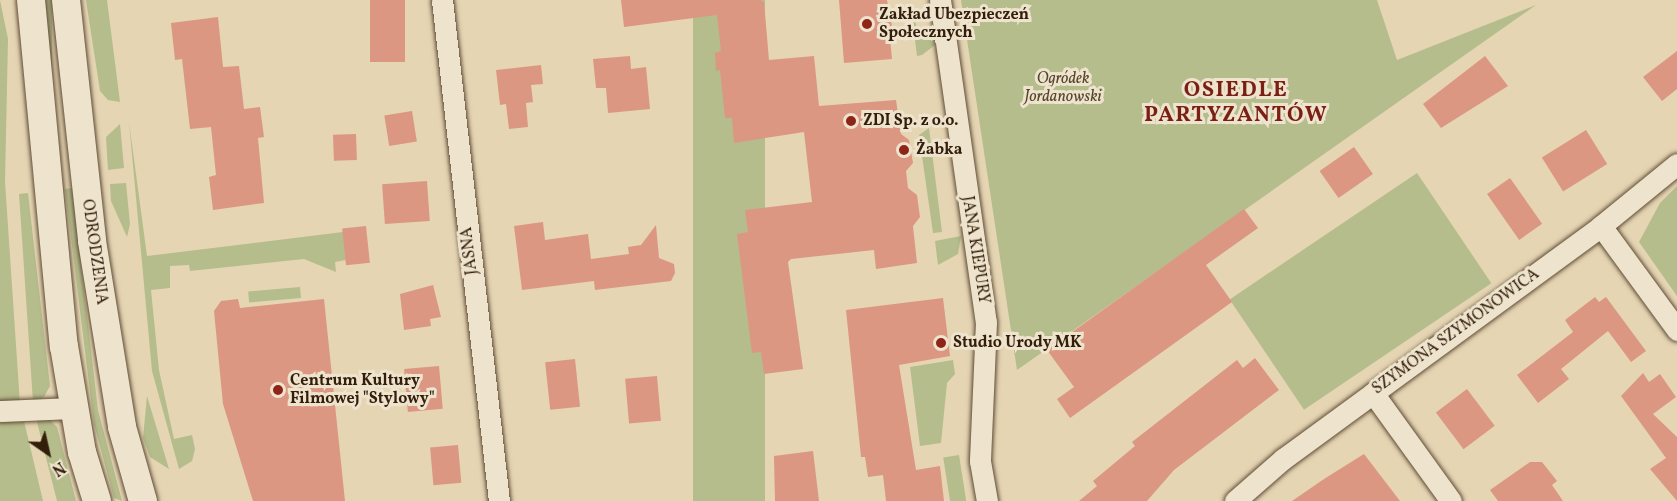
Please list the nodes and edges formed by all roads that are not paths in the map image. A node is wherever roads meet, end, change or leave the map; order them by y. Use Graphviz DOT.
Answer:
graph roads {
  1 [pos="31,0"];
  2 [pos="66,0"];
  3 [pos="442,0"];
  4 [pos="940,0"];
  5 [pos="1677,164"];
  6 [pos="1601,226"];
  7 [pos="1677,330"];
  8 [pos="1373,393"];
  9 [pos="74,408"];
  10 [pos="0,411"];
  11 [pos="97,501"];
  12 [pos="143,501"];
  13 [pos="499,501"];
  14 [pos="987,501"];
  15 [pos="1235,501"];
  16 [pos="1451,501"];
  1 -- 9 [label="main road"];
  2 -- 12 [label="main road, ODRODZENIA"];
  3 -- 13 [label="street, JASNA"];
  4 -- 14 [label="street, JANA KIEPURY"];
  5 -- 6 [label="street, SZYMONA SZYMONOWICA"];
  6 -- 7 [label="street"];
  6 -- 8 [label="street, SZYMONA SZYMONOWICA"];
  8 -- 15 [label="street, SZYMONA SZYMONOWICA"];
  8 -- 16 [label="street"];
  9 -- 10 [label="street"];
  9 -- 11 [label="main road"];
}
